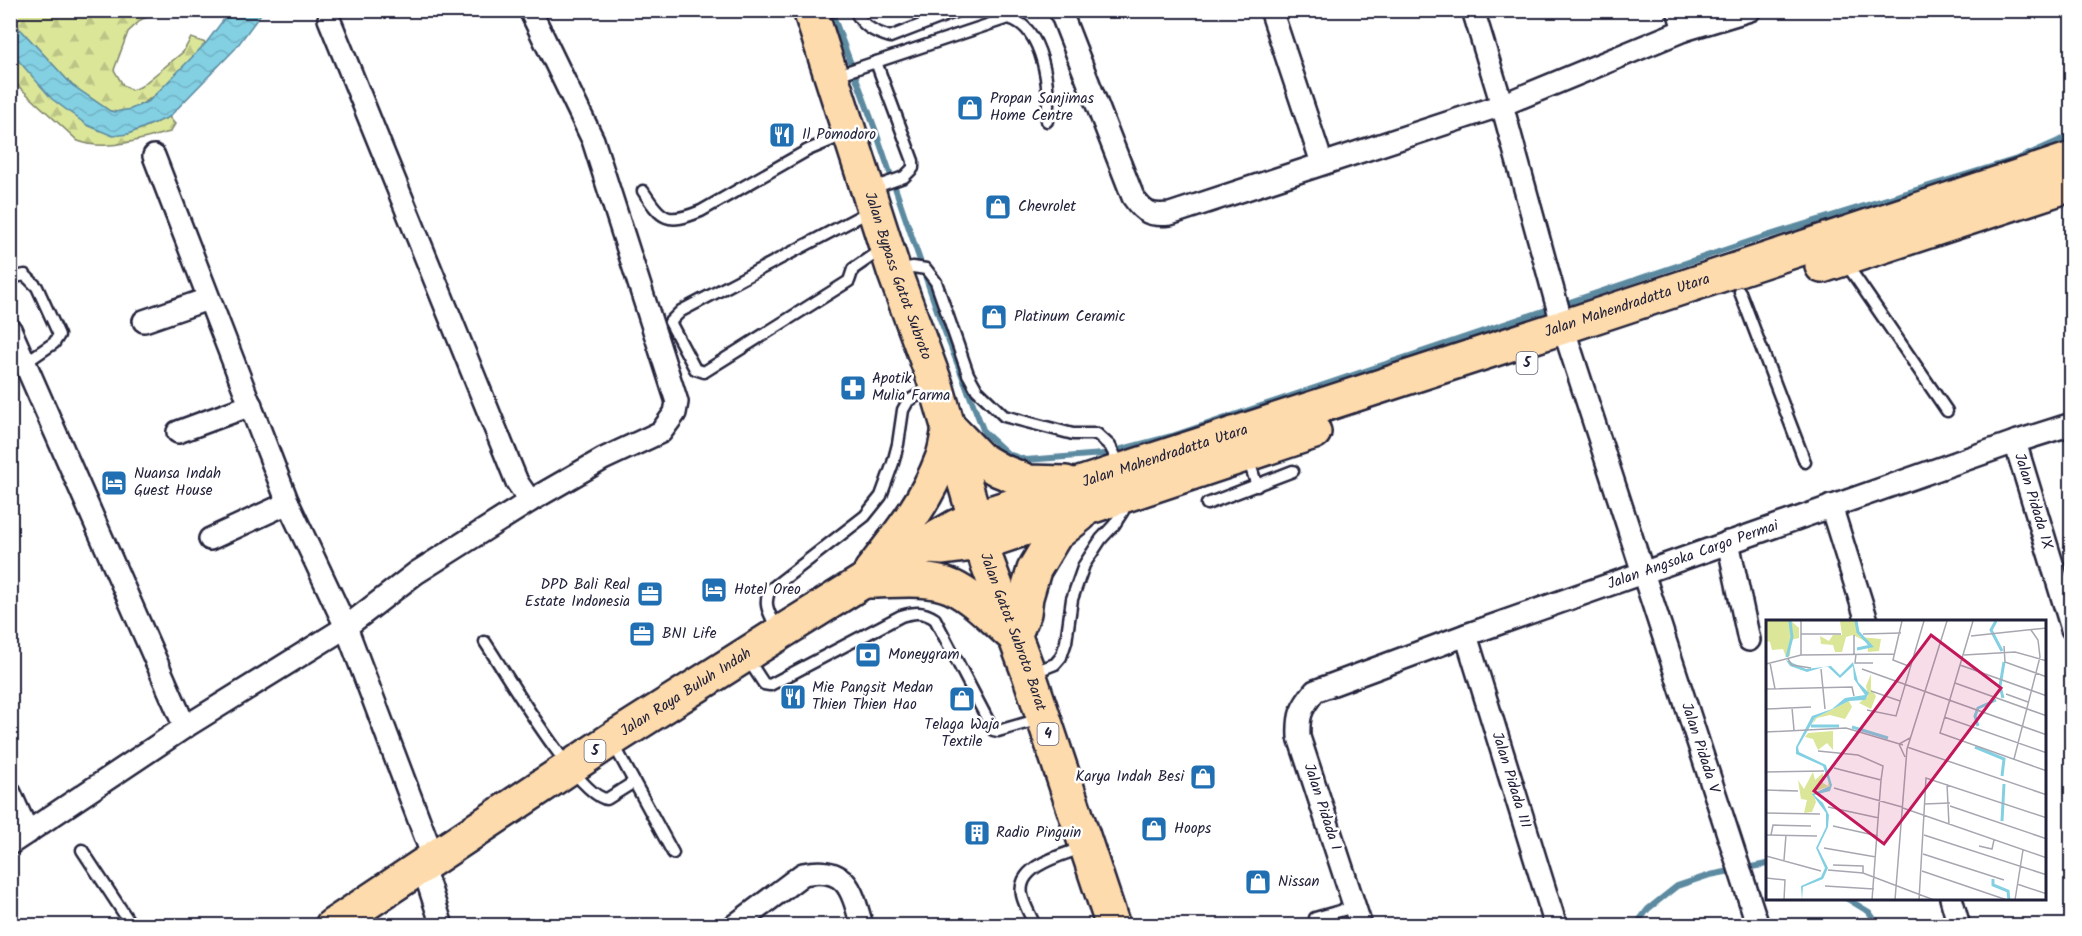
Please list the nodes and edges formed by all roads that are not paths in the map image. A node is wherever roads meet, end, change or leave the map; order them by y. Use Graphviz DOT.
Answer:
graph roads {
  1 [pos="530,10"];
  2 [pos="855,10"];
  3 [pos="960,10"];
  4 [pos="1060,10"];
  5 [pos="1271,10"];
  6 [pos="1473,10"];
  7 [pos="1750,10"];
  8 [pos="819,12"];
  9 [pos="329,19"];
  10 [pos="1681,20"];
  11 [pos="876,62"];
  12 [pos="831,77"];
  13 [pos="1502,105"];
  14 [pos="1047,121"];
  15 [pos="850,133"];
  16 [pos="154,156"];
  17 [pos="2072,159"];
  18 [pos="1322,163"];
  19 [pos="2072,184"];
  20 [pos="644,191"];
  21 [pos="872,199"];
  22 [pos="891,258"];
  23 [pos="1844,259"];
  24 [pos="10,278"];
  25 [pos="1740,292"];
  26 [pos="208,298"];
  27 [pos="144,321"];
  28 [pos="10,329"];
  29 [pos="1568,338"];
  30 [pos="26,362"];
  31 [pos="936,385"];
  32 [pos="251,405"];
  33 [pos="1947,411"];
  34 [pos="2072,424"];
  35 [pos="949,427"];
  36 [pos="178,432"];
  37 [pos="2015,442"];
  38 [pos="1247,454"];
  39 [pos="1804,462"];
  40 [pos="1293,471"];
  41 [pos="1257,486"];
  42 [pos="1106,489"];
  43 [pos="530,501"];
  44 [pos="288,503"];
  45 [pos="1207,504"];
  46 [pos="1831,506"];
  47 [pos="978,530"];
  48 [pos="210,539"];
  49 [pos="1728,542"];
  50 [pos="1643,572"];
  51 [pos="862,582"];
  52 [pos="1867,620"];
  53 [pos="346,627"];
  54 [pos="2072,629"];
  55 [pos="780,633"];
  56 [pos="1466,635"];
  57 [pos="1014,636"];
  58 [pos="1749,640"];
  59 [pos="485,642"];
  60 [pos="744,655"];
  61 [pos="1029,674"];
  62 [pos="1315,691"];
  63 [pos="1043,718"];
  64 [pos="185,727"];
  65 [pos="611,740"];
  66 [pos="569,768"];
  67 [pos="634,782"];
  68 [pos="10,793"];
  69 [pos="19,838"];
  70 [pos="1087,846"];
  71 [pos="82,850"];
  72 [pos="673,853"];
  73 [pos="428,860"];
  74 [pos="1952,900"];
  75 [pos="1358,916"];
  76 [pos="1315,918"];
  77 [pos="132,926"];
  78 [pos="332,926"];
  79 [pos="442,926"];
  80 [pos="734,926"];
  81 [pos="862,926"];
  82 [pos="1035,926"];
  83 [pos="1113,926"];
  84 [pos="1556,926"];
  85 [pos="1758,926"];
  86 [pos="1959,926"];
  1 -- 43 [label="street"];
  2 -- 3 [label="lane"];
  4 -- 18 [label="street"];
  5 -- 18 [label="street"];
  6 -- 13 [label="street, Jalan Pidada V"];
  7 -- 10 [label="street"];
  8 -- 12 [label="main road, Jalan Bypass Gatot Subroto"];
  9 -- 43 [label="street"];
  10 -- 13 [label="street"];
  11 -- 12 [label="lane"];
  11 -- 14 [label="lane"];
  11 -- 21 [label="lane"];
  12 -- 15 [label="main road, Jalan Bypass Gatot Subroto"];
  13 -- 18 [label="street"];
  13 -- 29 [label="street, Jalan Pidada V"];
  15 -- 20 [label="lane"];
  15 -- 21 [label="main road, Jalan Bypass Gatot Subroto"];
  16 -- 26 [label="street"];
  17 -- 29 [label="main road, Jalan Mahendradatta Utara / 5"];
  19 -- 23 [label="main road, Jalan Mahendradatta Utara / 5"];
  21 -- 22 [label="main road, Jalan Bypass Gatot Subroto"];
  21 -- 22 [label="lane"];
  22 -- 31 [label="main road, Jalan Bypass Gatot Subroto"];
  22 -- 42 [label="lane"];
  23 -- 25 [label="main road, Jalan Mahendradatta Utara / 5"];
  23 -- 33 [label="lane"];
  24 -- 30 [label="lane"];
  25 -- 29 [label="main road, Jalan Mahendradatta Utara / 5"];
  25 -- 39 [label="lane"];
  26 -- 27 [label="street"];
  26 -- 32 [label="street"];
  28 -- 30 [label="street"];
  29 -- 38 [label="main road, Jalan Mahendradatta Utara / 5"];
  29 -- 42 [label="main road, Jalan Mahendradatta Utara / 5"];
  29 -- 50 [label="street, Jalan Pidada V"];
  30 -- 64 [label="street"];
  31 -- 35 [label="main road, Jalan Bypass Gatot Subroto"];
  31 -- 55 [label="lane"];
  32 -- 36 [label="street"];
  32 -- 44 [label="street"];
  34 -- 37 [label="street, Jalan Angsoka Cargo Permai"];
  35 -- 42 [label="main road"];
  35 -- 47 [label="main road, Jalan Bypass Gatot Subroto"];
  35 -- 51 [label="main road"];
  37 -- 46 [label="street, Jalan Angsoka Cargo Permai"];
  37 -- 54 [label="street, Jalan Pidada IX"];
  38 -- 41 [label="lane"];
  38 -- 42 [label="main road, Jalan Mahendradatta Utara / 5"];
  40 -- 41 [label="lane"];
  41 -- 45 [label="lane"];
  42 -- 47 [label="main road, Jalan Mahendradatta Utara / 5"];
  42 -- 57 [label="main road"];
  42 -- 61 [label="lane"];
  43 -- 53 [label="street"];
  44 -- 48 [label="street"];
  44 -- 53 [label="street"];
  46 -- 49 [label="street, Jalan Angsoka Cargo Permai"];
  46 -- 52 [label="street"];
  47 -- 51 [label="main road, Jalan Raya Buluh Indah / 5"];
  47 -- 57 [label="main road, Jalan Gatot Subroto Barat / 4"];
  49 -- 50 [label="street, Jalan Angsoka Cargo Permai"];
  49 -- 58 [label="street"];
  50 -- 56 [label="street, Jalan Angsoka Cargo Permai"];
  50 -- 85 [label="street, Jalan Pidada V"];
  51 -- 55 [label="main road, Jalan Raya Buluh Indah / 5"];
  51 -- 57 [label="main road"];
  53 -- 64 [label="street"];
  53 -- 73 [label="street"];
  55 -- 60 [label="main road, Jalan Raya Buluh Indah / 5"];
  56 -- 62 [label="street, Jalan Angsoka Cargo Permai"];
  56 -- 84 [label="street, Jalan Pidada III"];
  57 -- 61 [label="main road, Jalan Gatot Subroto Barat / 4"];
  59 -- 66 [label="lane"];
  60 -- 63 [label="lane"];
  60 -- 65 [label="main road, Jalan Raya Buluh Indah / 5"];
  61 -- 63 [label="main road, Jalan Gatot Subroto Barat / 4"];
  62 -- 75 [label="street, Jalan Pidada I"];
  63 -- 70 [label="main road, Jalan Gatot Subroto Barat / 4"];
  64 -- 69 [label="street"];
  65 -- 66 [label="main road, Jalan Raya Buluh Indah / 5"];
  65 -- 67 [label="lane"];
  66 -- 67 [label="lane"];
  66 -- 73 [label="main road, Jalan Raya Buluh Indah / 5"];
  67 -- 72 [label="lane"];
  68 -- 69 [label="street"];
  70 -- 82 [label="lane"];
  70 -- 83 [label="main road, Jalan Gatot Subroto Barat / 4"];
  71 -- 77 [label="lane"];
  73 -- 78 [label="main road, Jalan Raya Buluh Indah / 5"];
  73 -- 79 [label="street"];
  74 -- 86 [label="street"];
  75 -- 76 [label="lane"];
  80 -- 81 [label="street"];
}
